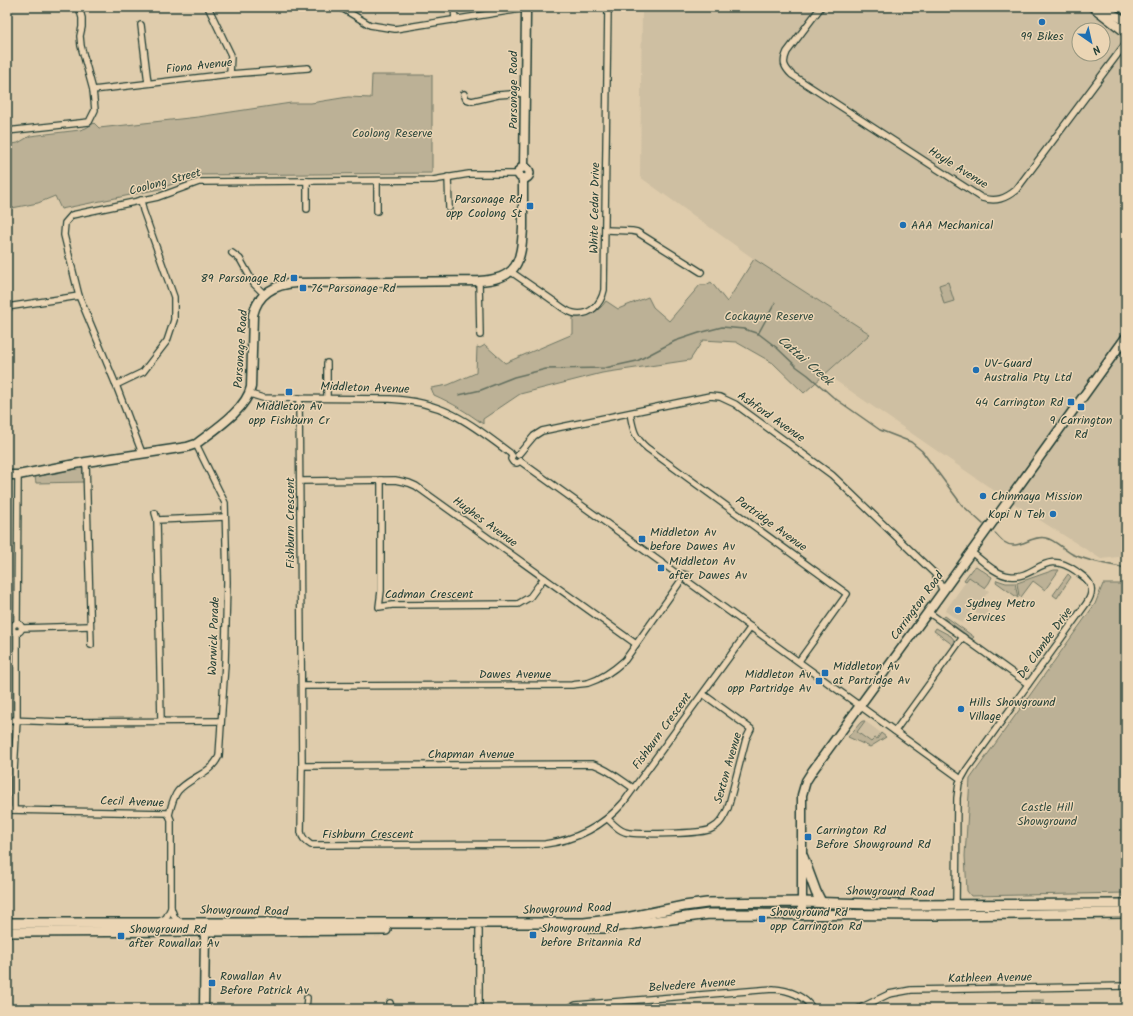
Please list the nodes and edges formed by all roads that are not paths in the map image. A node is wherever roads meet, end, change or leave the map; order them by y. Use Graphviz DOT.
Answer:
graph roads {
  1 [pos="79,7"];
  2 [pos="208,7"];
  3 [pos="340,7"];
  4 [pos="454,7"];
  5 [pos="608,7"];
  6 [pos="821,7"];
  7 [pos="1093,7"];
  8 [pos="1105,7"];
  9 [pos="524,9"];
  10 [pos="455,20"];
  11 [pos="1126,21"];
  12 [pos="141,25"];
  13 [pos="1125,28"];
  14 [pos="1126,39"];
  15 [pos="1126,43"];
  16 [pos="308,68"];
  17 [pos="230,74"];
  18 [pos="148,83"];
  19 [pos="93,90"];
  20 [pos="525,93"];
  21 [pos="464,94"];
  22 [pos="7,131"];
  23 [pos="521,176"];
  24 [pos="448,177"];
  25 [pos="307,181"];
  26 [pos="376,181"];
  27 [pos="141,200"];
  28 [pos="449,208"];
  29 [pos="307,209"];
  30 [pos="377,211"];
  31 [pos="606,230"];
  32 [pos="232,253"];
  33 [pos="510,271"];
  34 [pos="701,272"];
  35 [pos="479,281"];
  36 [pos="264,294"];
  37 [pos="79,296"];
  38 [pos="7,307"];
  39 [pos="480,335"];
  40 [pos="1126,337"];
  41 [pos="327,363"];
  42 [pos="116,385"];
  43 [pos="250,394"];
  44 [pos="327,397"];
  45 [pos="299,398"];
  46 [pos="630,413"];
  47 [pos="196,444"];
  48 [pos="142,453"];
  49 [pos="515,455"];
  50 [pos="86,462"];
  51 [pos="7,475"];
  52 [pos="18,475"];
  53 [pos="301,480"];
  54 [pos="381,480"];
  55 [pos="155,513"];
  56 [pos="225,517"];
  57 [pos="158,520"];
  58 [pos="971,552"];
  59 [pos="544,578"];
  60 [pos="680,579"];
  61 [pos="944,591"];
  62 [pos="928,612"];
  63 [pos="90,626"];
  64 [pos="751,627"];
  65 [pos="14,628"];
  66 [pos="963,637"];
  67 [pos="636,644"];
  68 [pos="91,645"];
  69 [pos="799,661"];
  70 [pos="1028,684"];
  71 [pos="302,686"];
  72 [pos="703,694"];
  73 [pos="860,706"];
  74 [pos="7,720"];
  75 [pos="17,720"];
  76 [pos="161,721"];
  77 [pos="221,721"];
  78 [pos="895,732"];
  79 [pos="302,766"];
  80 [pos="961,779"];
  81 [pos="633,788"];
  82 [pos="7,810"];
  83 [pos="14,810"];
  84 [pos="169,815"];
  85 [pos="608,819"];
  86 [pos="803,858"];
  87 [pos="803,902"];
  88 [pos="821,902"];
  89 [pos="1126,904"];
  90 [pos="171,908"];
  91 [pos="956,910"];
  92 [pos="1126,913"];
  93 [pos="802,914"];
  94 [pos="179,922"];
  95 [pos="7,923"];
  96 [pos="157,923"];
  97 [pos="205,926"];
  98 [pos="479,930"];
  99 [pos="7,932"];
  100 [pos="1126,986"];
  101 [pos="307,998"];
  102 [pos="204,1009"];
  103 [pos="306,1009"];
  104 [pos="479,1009"];
  105 [pos="567,1009"];
  106 [pos="813,1009"];
  107 [pos="858,1009"];
  1 -- 19 [label="street"];
  2 -- 17 [label="street"];
  3 -- 10 [label="street"];
  4 -- 10 [label="street"];
  5 -- 31 [label="street, White Cedar Drive"];
  6 -- 15 [label="street, Hoyle Avenue"];
  7 -- 13 [label="street"];
  8 -- 11 [label="street"];
  9 -- 10 [label="street"];
  9 -- 20 [label="street, Parsonage Road"];
  12 -- 18 [label="street"];
  13 -- 14 [label="street"];
  16 -- 17 [label="street, Fiona Avenue"];
  17 -- 18 [label="street, Fiona Avenue"];
  18 -- 19 [label="street, Fiona Avenue"];
  19 -- 22 [label="street"];
  20 -- 21 [label="street"];
  20 -- 23 [label="street, Parsonage Road"];
  23 -- 24 [label="street, Coolong Street"];
  23 -- 33 [label="street"];
  24 -- 26 [label="street, Coolong Street"];
  24 -- 28 [label="street"];
  25 -- 26 [label="street, Coolong Street"];
  25 -- 27 [label="street, Coolong Street"];
  25 -- 29 [label="street"];
  26 -- 30 [label="street"];
  27 -- 37 [label="street, Coolong Street"];
  27 -- 42 [label="street"];
  31 -- 33 [label="street, White Cedar Drive"];
  31 -- 34 [label="street"];
  32 -- 36 [label="street"];
  33 -- 35 [label="street"];
  35 -- 36 [label="street"];
  35 -- 39 [label="street"];
  36 -- 43 [label="street, Parsonage Road"];
  37 -- 38 [label="street"];
  37 -- 42 [label="street, Coolong Street"];
  40 -- 58 [label="street, Carrington Road"];
  41 -- 44 [label="street"];
  42 -- 48 [label="street, Coolong Street"];
  43 -- 45 [label="street, Middleton Avenue"];
  43 -- 47 [label="street, Parsonage Road"];
  44 -- 45 [label="street, Middleton Avenue"];
  44 -- 49 [label="street, Middleton Avenue"];
  45 -- 53 [label="street, Fishburn Crescent"];
  46 -- 49 [label="street, Ashford Avenue"];
  46 -- 61 [label="street, Ashford Avenue"];
  46 -- 69 [label="street, Partridge Avenue"];
  47 -- 48 [label="street, Parsonage Road"];
  47 -- 56 [label="street, Warwick Parade"];
  48 -- 50 [label="street, Parsonage Road"];
  49 -- 60 [label="street"];
  50 -- 52 [label="street, Parsonage Road"];
  50 -- 63 [label="street"];
  51 -- 52 [label="street, Parsonage Road"];
  52 -- 65 [label="street"];
  53 -- 54 [label="street, Hughes Avenue"];
  53 -- 71 [label="street, Fishburn Crescent"];
  54 -- 59 [label="street, Hughes Avenue"];
  54 -- 59 [label="street, Cadman Crescent"];
  55 -- 57 [label="street"];
  56 -- 57 [label="street"];
  56 -- 77 [label="street, Warwick Parade"];
  57 -- 76 [label="street"];
  58 -- 61 [label="street, Carrington Road"];
  58 -- 70 [label="street, De Clambe Drive"];
  59 -- 67 [label="street, Hughes Avenue"];
  60 -- 64 [label="street"];
  60 -- 67 [label="street, Dawes Avenue"];
  61 -- 62 [label="street, Carrington Road"];
  62 -- 66 [label="street"];
  62 -- 73 [label="street, Carrington Road"];
  63 -- 65 [label="street"];
  63 -- 68 [label="street"];
  64 -- 69 [label="street"];
  64 -- 72 [label="street, Fishburn Crescent"];
  65 -- 75 [label="street"];
  66 -- 70 [label="street"];
  66 -- 78 [label="street"];
  67 -- 71 [label="street, Dawes Avenue"];
  69 -- 73 [label="street"];
  70 -- 80 [label="street, De Clambe Drive"];
  71 -- 79 [label="street, Fishburn Crescent"];
  72 -- 81 [label="street, Fishburn Crescent"];
  72 -- 85 [label="street, Sexton Avenue"];
  73 -- 78 [label="street"];
  73 -- 86 [label="street, Carrington Road"];
  74 -- 75 [label="street"];
  75 -- 76 [label="street"];
  75 -- 83 [label="street"];
  76 -- 77 [label="street"];
  77 -- 84 [label="street, Warwick Parade"];
  78 -- 80 [label="street"];
  79 -- 81 [label="street, Chapman Avenue"];
  79 -- 85 [label="street, Fishburn Crescent"];
  80 -- 91 [label="street, De Clambe Drive"];
  81 -- 85 [label="street, Fishburn Crescent"];
  82 -- 83 [label="street, Cecil Avenue"];
  83 -- 84 [label="street, Cecil Avenue"];
  84 -- 90 [label="street, Cecil Avenue"];
  86 -- 87 [label="street, Carrington Road"];
  86 -- 88 [label="main road"];
  87 -- 88 [label="main road, Showground Road"];
  87 -- 93 [label="street, Carrington Road"];
  87 -- 97 [label="main road, Showground Road"];
  88 -- 91 [label="main road, Showground Road"];
  89 -- 91 [label="main road, Showground Road"];
  90 -- 94 [label="street, Cecil Avenue"];
  90 -- 96 [label="street"];
  91 -- 92 [label="main road, Showground Road"];
  91 -- 93 [label="main road, Showground Road"];
  93 -- 98 [label="main road, Showground Road"];
  94 -- 96 [label="main road, Showground Road"];
  94 -- 97 [label="main road, Showground Road"];
  95 -- 96 [label="main road, Showground Road"];
  97 -- 98 [label="main road, Showground Road"];
  97 -- 99 [label="main road, Showground Road"];
  97 -- 102 [label="street"];
  98 -- 104 [label="street"];
  100 -- 107 [label="street, Kathleen Avenue"];
  101 -- 103 [label="street"];
  105 -- 106 [label="street, Belvedere Avenue"];
}
